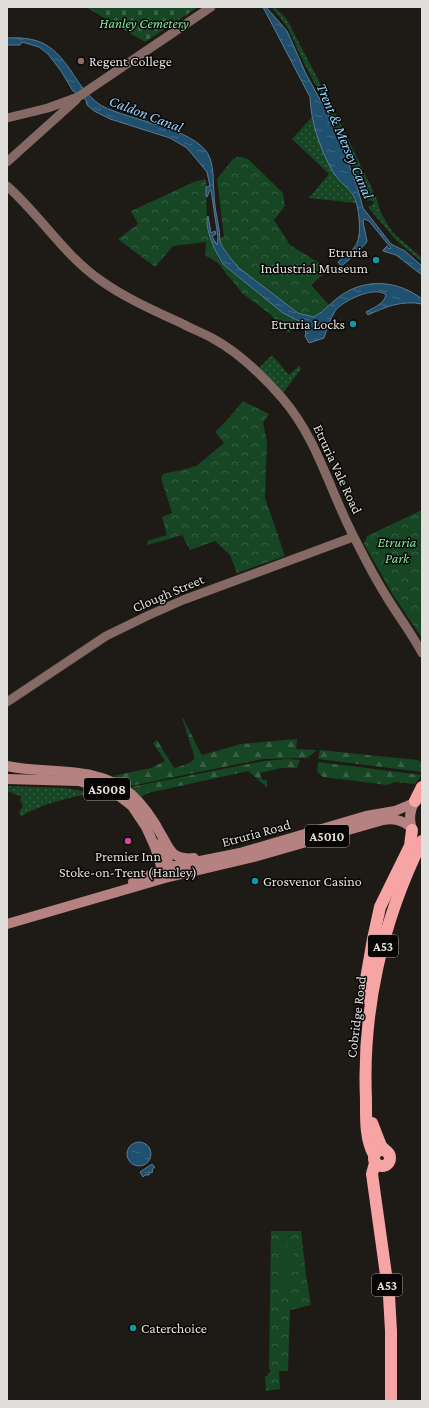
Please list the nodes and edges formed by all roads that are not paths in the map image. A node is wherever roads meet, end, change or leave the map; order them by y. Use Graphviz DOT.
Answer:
graph roads {
  1 [pos="211,7"];
  2 [pos="78,97"];
  3 [pos="48,108"];
  4 [pos="7,118"];
  5 [pos="54,119"];
  6 [pos="7,162"];
  7 [pos="7,186"];
  8 [pos="353,537"];
  9 [pos="422,653"];
  10 [pos="7,702"];
  11 [pos="7,766"];
  12 [pos="7,773"];
  13 [pos="7,779"];
  14 [pos="79,781"];
  15 [pos="422,786"];
  16 [pos="417,800"];
  17 [pos="151,819"];
  18 [pos="412,829"];
  19 [pos="422,841"];
  20 [pos="220,857"];
  21 [pos="422,862"];
  22 [pos="168,872"];
  23 [pos="7,924"];
  24 [pos="364,1068"];
  25 [pos="368,1109"];
  26 [pos="378,1161"];
  27 [pos="391,1401"];
  1 -- 2 [label="main road"];
  2 -- 3 [label="main road"];
  2 -- 5 [label="main road"];
  3 -- 4 [label="main road"];
  3 -- 5 [label="main road"];
  5 -- 6 [label="main road"];
  7 -- 8 [label="main road, Etruria Vale Road"];
  8 -- 9 [label="main road, Etruria Vale Road"];
  8 -- 10 [label="main road, Clough Street"];
  11 -- 17 [label="main road, A5008"];
  12 -- 14 [label="main road, A5008"];
  13 -- 14 [label="main road, A5008"];
  14 -- 22 [label="main road, A5008"];
  15 -- 16 [label="highway"];
  16 -- 18 [label="main road"];
  16 -- 20 [label="main road, Etruria Road / A5010"];
  17 -- 20 [label="main road, A5008"];
  17 -- 22 [label="main road"];
  18 -- 19 [label="main road"];
  18 -- 22 [label="main road, Etruria Road / A5010"];
  18 -- 24 [label="highway"];
  19 -- 24 [label="highway, Cobridge Road / A53"];
  20 -- 22 [label="main road, Etruria Road / A5010"];
  21 -- 25 [label="highway"];
  22 -- 23 [label="main road, Etruria Road / A5010"];
  24 -- 25 [label="highway, Cobridge Road / A53"];
  25 -- 26 [label="highway, Cobridge Road / A53"];
  25 -- 26 [label="highway, Cobridge Road / A53"];
  26 -- 27 [label="highway, Cobridge Road / A53"];
}
